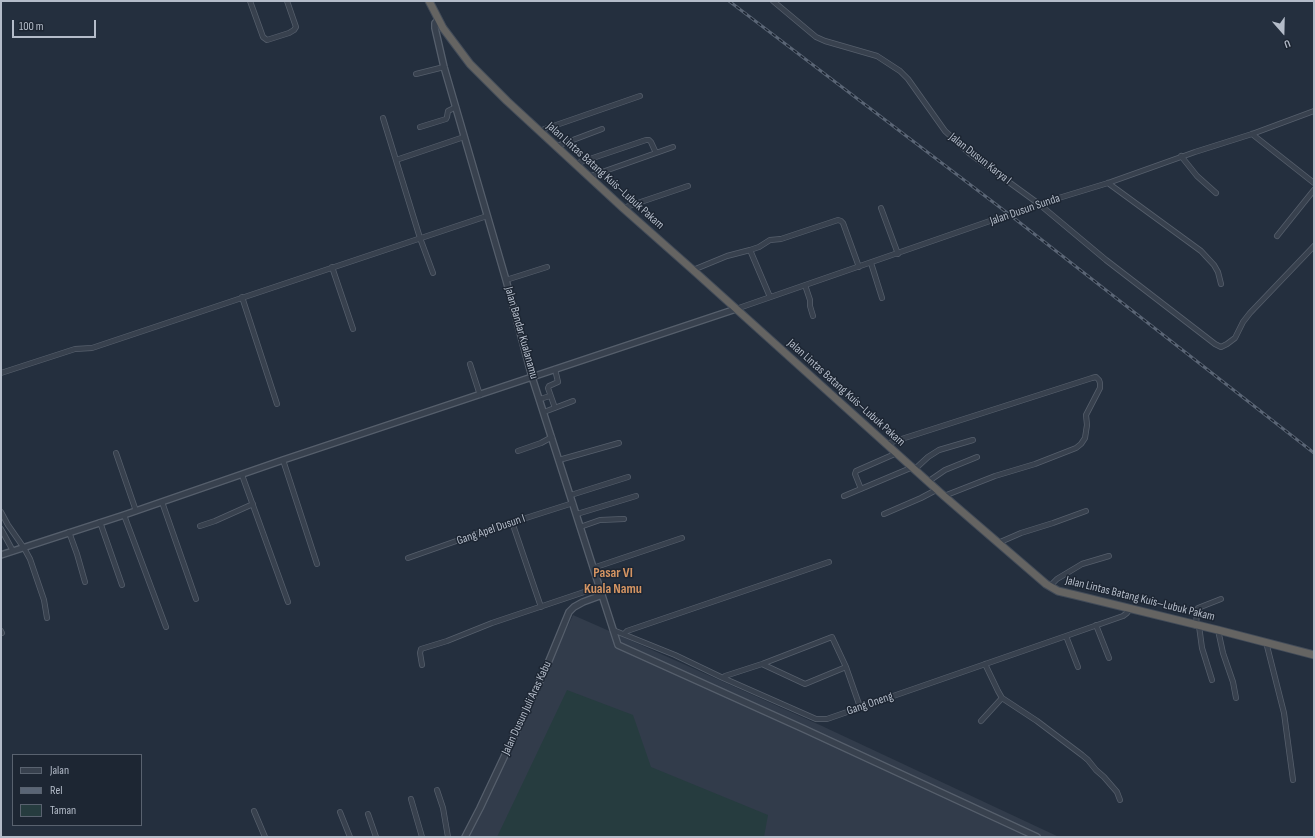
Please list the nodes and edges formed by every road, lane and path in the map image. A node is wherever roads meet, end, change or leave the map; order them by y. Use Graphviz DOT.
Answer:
graph roads {
  1 [pos="250,1"];
  2 [pos="287,1"];
  3 [pos="429,1"];
  4 [pos="773,1"];
  5 [pos="438,20"];
  6 [pos="444,68"];
  7 [pos="416,74"];
  8 [pos="640,96"];
  9 [pos="456,107"];
  10 [pos="1314,112"];
  11 [pos="383,118"];
  12 [pos="420,127"];
  13 [pos="602,129"];
  14 [pos="539,131"];
  15 [pos="1252,134"];
  16 [pos="464,137"];
  17 [pos="556,146"];
  18 [pos="673,147"];
  19 [pos="656,153"];
  20 [pos="1181,156"];
  21 [pos="396,160"];
  22 [pos="575,164"];
  23 [pos="588,177"];
  24 [pos="1108,183"];
  25 [pos="1314,183"];
  26 [pos="688,186"];
  27 [pos="1314,190"];
  28 [pos="1216,193"];
  29 [pos="1039,204"];
  30 [pos="623,208"];
  31 [pos="881,208"];
  32 [pos="487,216"];
  33 [pos="1277,236"];
  34 [pos="420,238"];
  35 [pos="1314,246"];
  36 [pos="750,250"];
  37 [pos="898,254"];
  38 [pos="871,263"];
  39 [pos="332,267"];
  40 [pos="547,267"];
  41 [pos="859,267"];
  42 [pos="693,270"];
  43 [pos="433,272"];
  44 [pos="506,280"];
  45 [pos="1221,284"];
  46 [pos="805,285"];
  47 [pos="770,297"];
  48 [pos="242,298"];
  49 [pos="882,298"];
  50 [pos="736,309"];
  51 [pos="813,316"];
  52 [pos="353,329"];
  53 [pos="470,364"];
  54 [pos="555,369"];
  55 [pos="1,373"];
  56 [pos="532,377"];
  57 [pos="480,395"];
  58 [pos="550,396"];
  59 [pos="540,400"];
  60 [pos="573,401"];
  61 [pos="277,404"];
  62 [pos="554,408"];
  63 [pos="544,412"];
  64 [pos="552,437"];
  65 [pos="973,440"];
  66 [pos="619,443"];
  67 [pos="886,444"];
  68 [pos="518,451"];
  69 [pos="116,453"];
  70 [pos="897,453"];
  71 [pos="977,458"];
  72 [pos="284,460"];
  73 [pos="559,460"];
  74 [pos="914,468"];
  75 [pos="242,475"];
  76 [pos="628,477"];
  77 [pos="929,481"];
  78 [pos="861,489"];
  79 [pos="938,489"];
  80 [pos="571,495"];
  81 [pos="636,496"];
  82 [pos="844,496"];
  83 [pos="944,496"];
  84 [pos="162,502"];
  85 [pos="573,503"];
  86 [pos="253,504"];
  87 [pos="136,511"];
  88 [pos="1086,511"];
  89 [pos="1,512"];
  90 [pos="577,514"];
  91 [pos="884,514"];
  92 [pos="124,515"];
  93 [pos="624,519"];
  94 [pos="100,522"];
  95 [pos="512,522"];
  96 [pos="200,526"];
  97 [pos="580,527"];
  98 [pos="1,529"];
  99 [pos="69,532"];
  100 [pos="682,538"];
  101 [pos="998,543"];
  102 [pos="24,548"];
  103 [pos="13,551"];
  104 [pos="1,555"];
  105 [pos="1109,556"];
  106 [pos="408,558"];
  107 [pos="829,562"];
  108 [pos="317,564"];
  109 [pos="593,568"];
  110 [pos="85,582"];
  111 [pos="122,585"];
  112 [pos="1050,586"];
  113 [pos="599,587"];
  114 [pos="580,594"];
  115 [pos="602,595"];
  116 [pos="196,599"];
  117 [pos="1221,599"];
  118 [pos="288,602"];
  119 [pos="583,602"];
  120 [pos="541,607"];
  121 [pos="1130,609"];
  122 [pos="47,618"];
  123 [pos="1096,625"];
  124 [pos="1198,626"];
  125 [pos="166,627"];
  126 [pos="613,630"];
  127 [pos="1218,630"];
  128 [pos="624,634"];
  129 [pos="1066,636"];
  130 [pos="1266,642"];
  131 [pos="1314,655"];
  132 [pos="1109,658"];
  133 [pos="762,664"];
  134 [pos="985,664"];
  135 [pos="422,665"];
  136 [pos="846,667"];
  137 [pos="1078,668"];
  138 [pos="723,678"];
  139 [pos="1212,680"];
  140 [pos="1002,698"];
  141 [pos="1236,698"];
  142 [pos="860,707"];
  143 [pos="981,721"];
  144 [pos="1293,780"];
  145 [pos="437,790"];
  146 [pos="411,799"];
  147 [pos="1120,800"];
  148 [pos="254,811"];
  149 [pos="340,812"];
  150 [pos="368,814"];
  151 [pos="265,837"];
  152 [pos="350,837"];
  153 [pos="376,837"];
  154 [pos="422,837"];
  155 [pos="448,837"];
  156 [pos="465,837"];
  157 [pos="1037,837"];
  1 -- 2 [label="street"];
  3 -- 5 [label="highway, Jalan Lintas Batang Kuis–Lubuk Pakam"];
  4 -- 29 [label="street, Jalan Dusun Karya I"];
  5 -- 6 [label="street, Jalan Bandar Kualanamu"];
  5 -- 14 [label="highway, Jalan Lintas Batang Kuis–Lubuk Pakam"];
  6 -- 7 [label="street"];
  6 -- 9 [label="street, Jalan Bandar Kualanamu"];
  8 -- 14 [label="street"];
  9 -- 12 [label="street"];
  9 -- 16 [label="street, Jalan Bandar Kualanamu"];
  10 -- 15 [label="street, Jalan Dusun Sunda"];
  11 -- 21 [label="street"];
  13 -- 17 [label="street"];
  14 -- 17 [label="highway, Jalan Lintas Batang Kuis–Lubuk Pakam"];
  15 -- 20 [label="street, Jalan Dusun Sunda"];
  15 -- 25 [label="street"];
  16 -- 21 [label="street"];
  16 -- 32 [label="street, Jalan Bandar Kualanamu"];
  17 -- 22 [label="highway, Jalan Lintas Batang Kuis–Lubuk Pakam"];
  18 -- 19 [label="street"];
  19 -- 22 [label="street"];
  19 -- 23 [label="street"];
  20 -- 24 [label="street, Jalan Dusun Sunda"];
  20 -- 28 [label="street"];
  21 -- 34 [label="street"];
  22 -- 23 [label="highway, Jalan Lintas Batang Kuis–Lubuk Pakam"];
  23 -- 30 [label="highway, Jalan Lintas Batang Kuis–Lubuk Pakam"];
  24 -- 29 [label="street, Jalan Dusun Sunda"];
  24 -- 45 [label="street"];
  26 -- 30 [label="street"];
  27 -- 33 [label="street"];
  29 -- 35 [label="street, Jalan Dusun Karya I"];
  29 -- 37 [label="street, Jalan Dusun Sunda"];
  30 -- 42 [label="highway, Jalan Lintas Batang Kuis–Lubuk Pakam"];
  31 -- 37 [label="street"];
  32 -- 34 [label="street"];
  32 -- 44 [label="street, Jalan Bandar Kualanamu"];
  34 -- 39 [label="street"];
  34 -- 43 [label="street"];
  36 -- 41 [label="street"];
  36 -- 42 [label="street"];
  36 -- 47 [label="street"];
  37 -- 38 [label="street, Jalan Dusun Sunda"];
  38 -- 41 [label="street, Jalan Dusun Sunda"];
  38 -- 49 [label="street"];
  39 -- 48 [label="street"];
  39 -- 52 [label="street"];
  40 -- 44 [label="street"];
  41 -- 46 [label="street, Jalan Dusun Sunda"];
  42 -- 50 [label="highway, Jalan Lintas Batang Kuis–Lubuk Pakam"];
  44 -- 56 [label="street, Jalan Bandar Kualanamu"];
  46 -- 47 [label="street, Jalan Dusun Sunda"];
  46 -- 51 [label="street"];
  47 -- 50 [label="street, Jalan Dusun Sunda"];
  48 -- 55 [label="street"];
  48 -- 61 [label="street"];
  50 -- 54 [label="street"];
  50 -- 67 [label="highway, Jalan Lintas Batang Kuis–Lubuk Pakam"];
  53 -- 57 [label="street"];
  54 -- 56 [label="street"];
  54 -- 58 [label="street"];
  56 -- 57 [label="street"];
  56 -- 59 [label="street, Jalan Bandar Kualanamu"];
  57 -- 72 [label="street"];
  58 -- 59 [label="street"];
  58 -- 62 [label="street"];
  59 -- 63 [label="street, Jalan Bandar Kualanamu"];
  60 -- 62 [label="street"];
  62 -- 63 [label="street"];
  63 -- 64 [label="street, Jalan Bandar Kualanamu"];
  64 -- 68 [label="street"];
  64 -- 73 [label="street, Jalan Bandar Kualanamu"];
  65 -- 74 [label="street"];
  66 -- 73 [label="street"];
  67 -- 70 [label="highway, Jalan Lintas Batang Kuis–Lubuk Pakam"];
  67 -- 83 [label="street"];
  69 -- 87 [label="street"];
  70 -- 74 [label="highway, Jalan Lintas Batang Kuis–Lubuk Pakam"];
  70 -- 78 [label="street"];
  71 -- 77 [label="street"];
  72 -- 75 [label="street"];
  72 -- 108 [label="street"];
  73 -- 80 [label="street, Jalan Bandar Kualanamu"];
  74 -- 77 [label="highway, Jalan Lintas Batang Kuis–Lubuk Pakam"];
  74 -- 78 [label="street"];
  75 -- 84 [label="street"];
  75 -- 86 [label="street"];
  76 -- 80 [label="street"];
  77 -- 79 [label="highway, Jalan Lintas Batang Kuis–Lubuk Pakam"];
  78 -- 82 [label="street"];
  79 -- 83 [label="highway, Jalan Lintas Batang Kuis–Lubuk Pakam"];
  79 -- 91 [label="street"];
  80 -- 85 [label="street, Jalan Bandar Kualanamu"];
  81 -- 90 [label="street"];
  83 -- 101 [label="highway, Jalan Lintas Batang Kuis–Lubuk Pakam"];
  84 -- 87 [label="street"];
  84 -- 116 [label="street"];
  85 -- 90 [label="street, Jalan Bandar Kualanamu"];
  85 -- 95 [label="street, Gang Apel Dusun I"];
  86 -- 96 [label="street"];
  86 -- 118 [label="street"];
  87 -- 92 [label="street"];
  88 -- 101 [label="street"];
  89 -- 102 [label="street"];
  90 -- 97 [label="street, Jalan Bandar Kualanamu"];
  92 -- 94 [label="street"];
  92 -- 125 [label="street"];
  93 -- 97 [label="street"];
  94 -- 99 [label="street"];
  94 -- 111 [label="street"];
  95 -- 106 [label="street, Gang Apel Dusun I"];
  95 -- 120 [label="street"];
  97 -- 109 [label="street, Jalan Bandar Kualanamu"];
  98 -- 103 [label="street"];
  99 -- 102 [label="street"];
  99 -- 110 [label="street"];
  100 -- 109 [label="street"];
  101 -- 112 [label="highway, Jalan Lintas Batang Kuis–Lubuk Pakam"];
  102 -- 103 [label="street"];
  102 -- 122 [label="street"];
  103 -- 104 [label="street"];
  105 -- 112 [label="street"];
  107 -- 128 [label="street"];
  109 -- 113 [label="street, Jalan Bandar Kualanamu"];
  112 -- 121 [label="highway, Jalan Lintas Batang Kuis–Lubuk Pakam"];
  113 -- 114 [label="street"];
  113 -- 115 [label="street, Jalan Bandar Kualanamu"];
  114 -- 119 [label="street"];
  114 -- 120 [label="street"];
  115 -- 119 [label="street, Jalan Dusun Juli Aras Kabu"];
  115 -- 126 [label="street, Jalan Bandar Kualanamu"];
  117 -- 124 [label="street"];
  119 -- 156 [label="street, Jalan Dusun Juli Aras Kabu"];
  120 -- 135 [label="street"];
  121 -- 123 [label="street, Gang Oneng"];
  121 -- 124 [label="highway, Jalan Lintas Batang Kuis–Lubuk Pakam"];
  123 -- 129 [label="street, Gang Oneng"];
  123 -- 132 [label="street"];
  124 -- 127 [label="highway, Jalan Lintas Batang Kuis–Lubuk Pakam"];
  124 -- 139 [label="street"];
  126 -- 128 [label="street, Gang Oneng"];
  126 -- 157 [label="street, Jalan Bandar Kualanamu"];
  127 -- 130 [label="highway, Jalan Lintas Batang Kuis–Lubuk Pakam"];
  127 -- 141 [label="street"];
  128 -- 138 [label="street, Gang Oneng"];
  129 -- 134 [label="street, Gang Oneng"];
  129 -- 137 [label="street"];
  130 -- 131 [label="highway, Jalan Lintas Batang Kuis–Lubuk Pakam"];
  130 -- 144 [label="street"];
  133 -- 136 [label="street"];
  133 -- 136 [label="street"];
  133 -- 138 [label="street"];
  134 -- 140 [label="street"];
  134 -- 142 [label="street, Gang Oneng"];
  136 -- 142 [label="street"];
  138 -- 142 [label="street, Gang Oneng"];
  140 -- 143 [label="street"];
  140 -- 147 [label="street"];
  145 -- 155 [label="street"];
  146 -- 154 [label="street"];
  148 -- 151 [label="street"];
  149 -- 152 [label="street"];
  150 -- 153 [label="street"];
}
